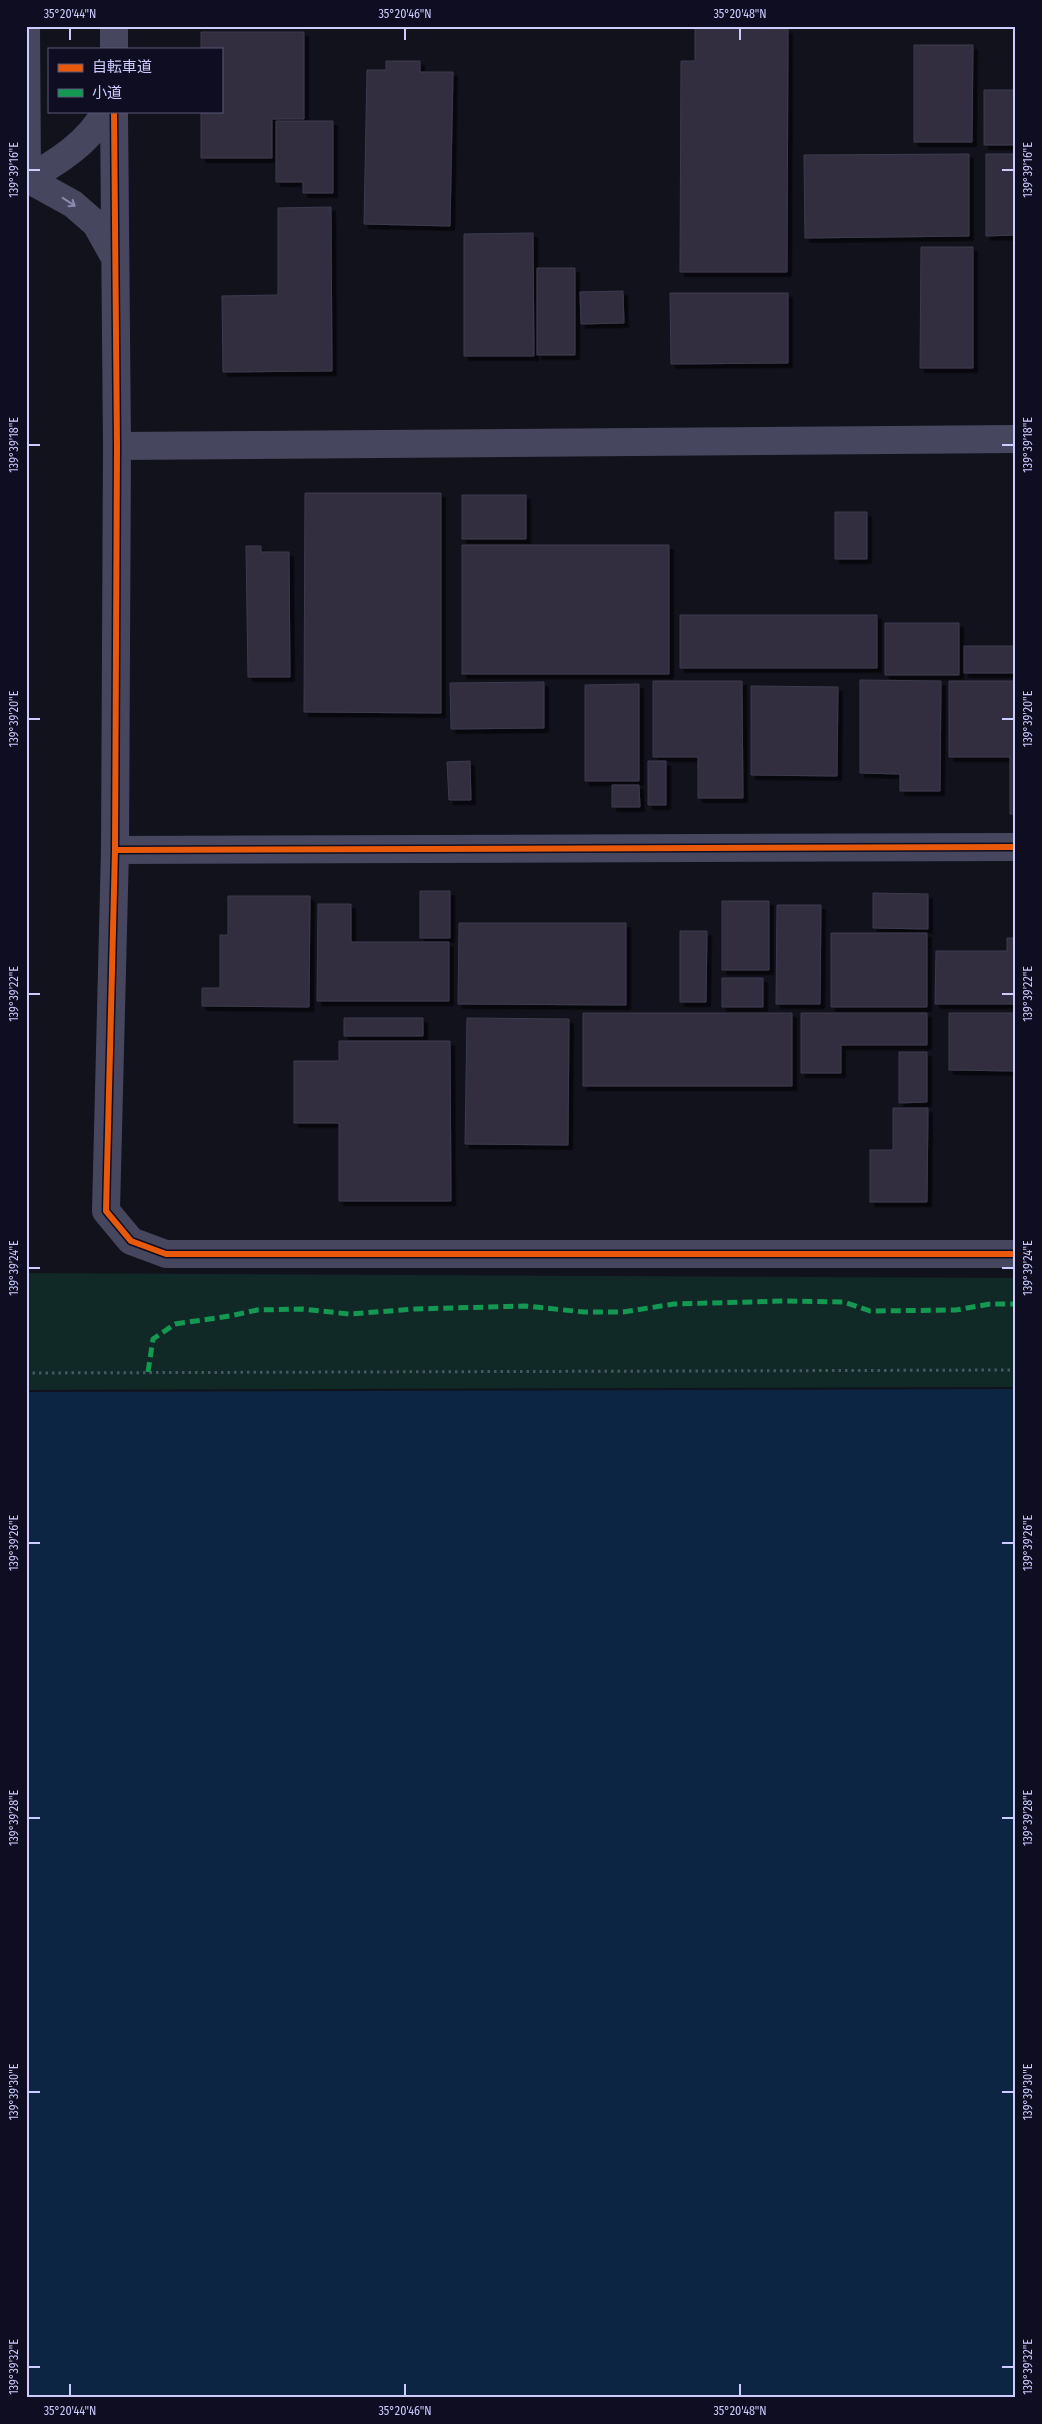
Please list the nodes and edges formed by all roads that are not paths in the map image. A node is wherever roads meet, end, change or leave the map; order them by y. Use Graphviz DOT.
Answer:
graph roads {
  1 [pos="26,26"];
  2 [pos="114,26"];
  3 [pos="114,48"];
  4 [pos="104,112"];
  5 [pos="114,112"];
  6 [pos="27,178"];
  7 [pos="116,259"];
  8 [pos="1016,439"];
  9 [pos="117,446"];
  10 [pos="1016,847"];
  11 [pos="115,850"];
  12 [pos="1016,1254"];
  1 -- 6 [label="street"];
  2 -- 3 [label="street"];
  4 -- 6 [label="street"];
  5 -- 7 [label="street"];
  6 -- 7 [label="street, one-way"];
  7 -- 9 [label="street"];
  8 -- 9 [label="street"];
  9 -- 11 [label="street"];
  10 -- 11 [label="street"];
  11 -- 12 [label="street"];
}
